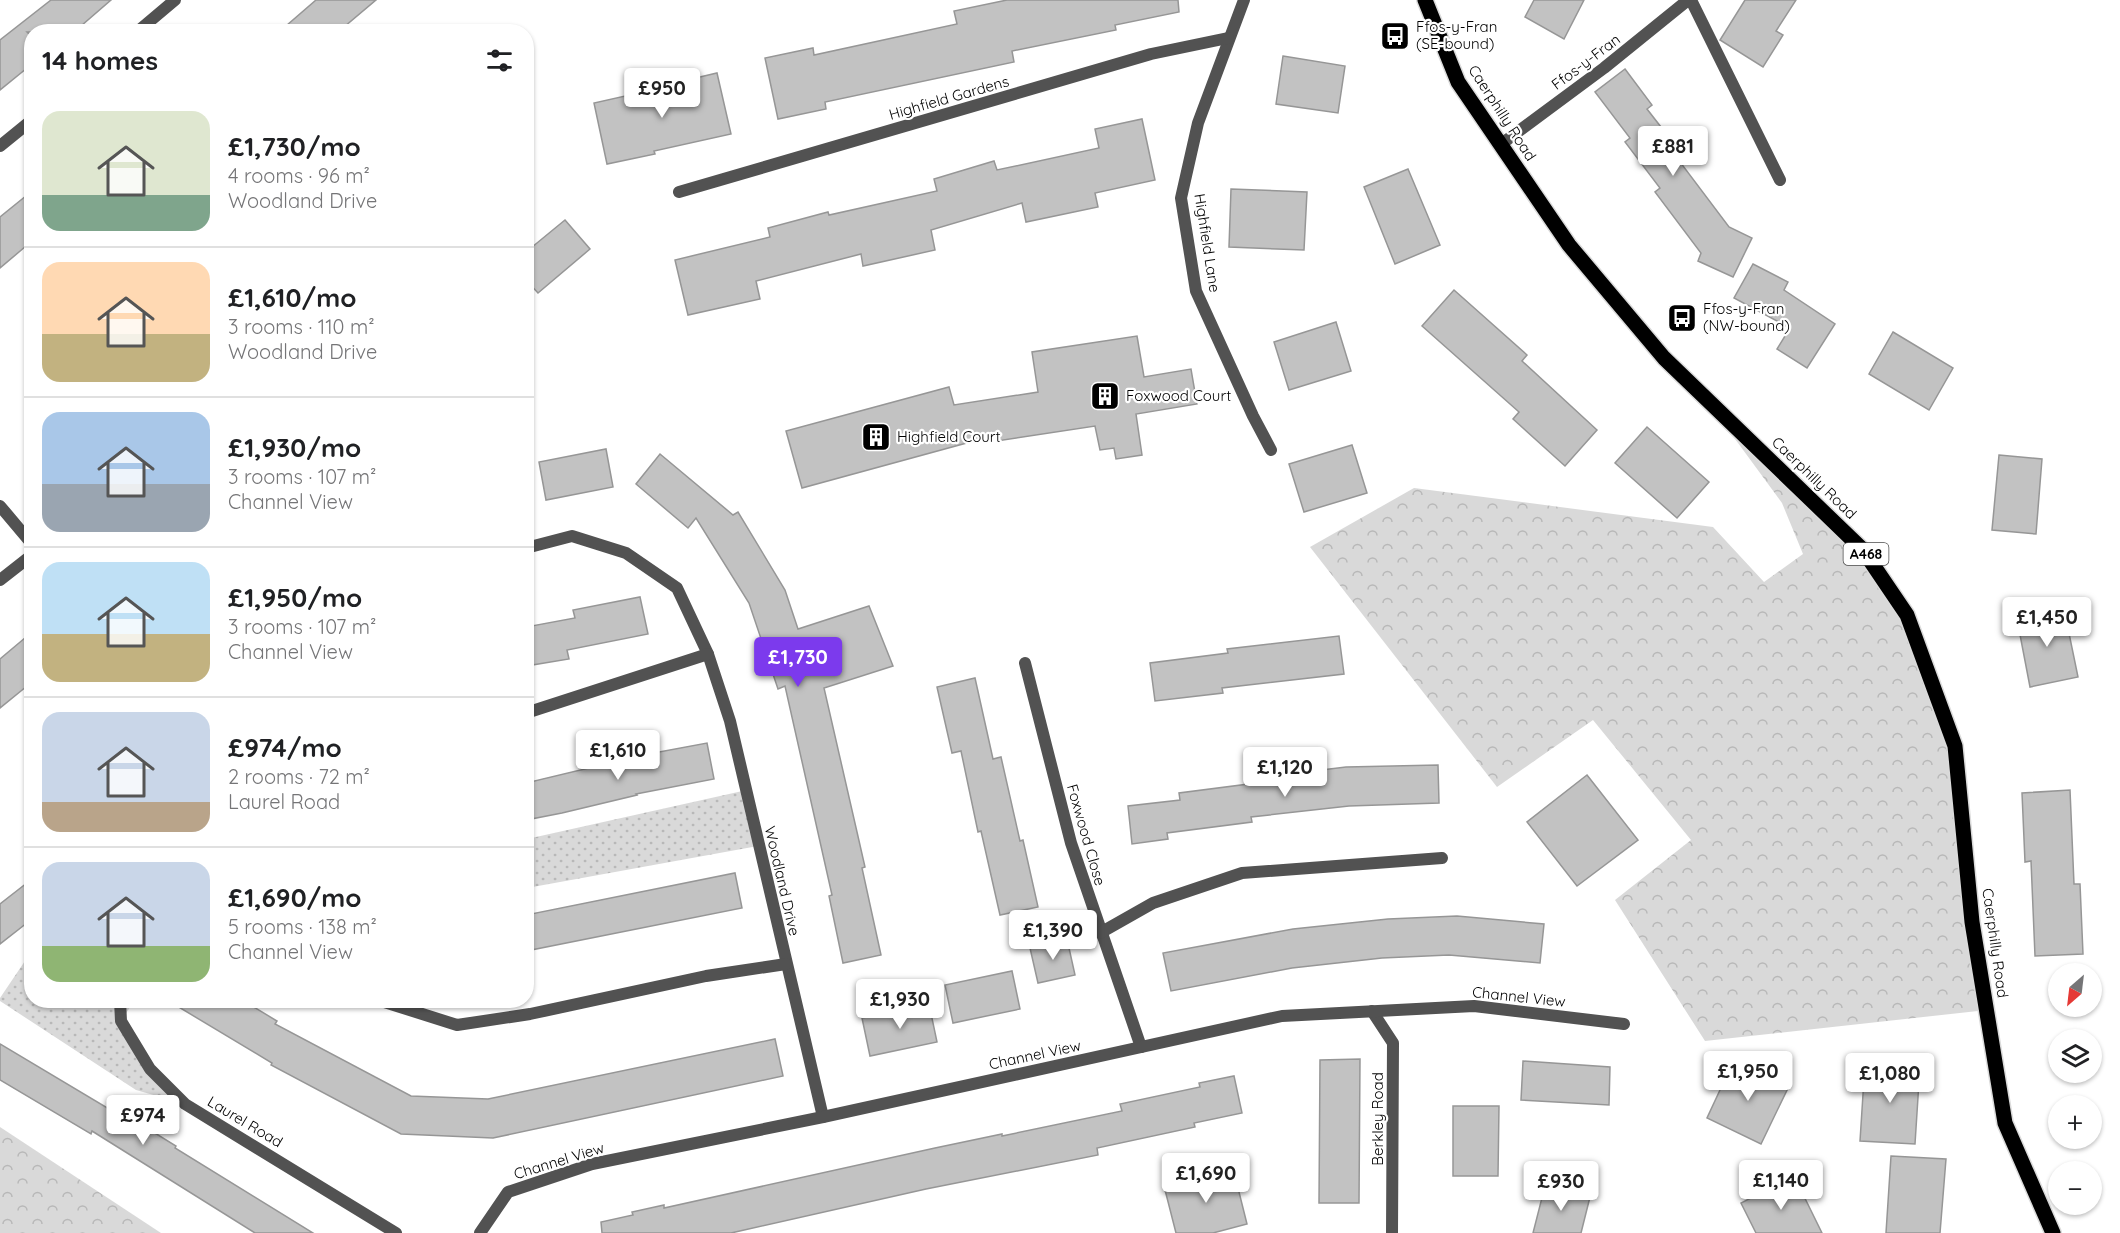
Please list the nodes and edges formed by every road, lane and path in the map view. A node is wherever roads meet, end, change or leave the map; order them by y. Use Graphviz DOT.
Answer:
graph roads {
  1 [pos="175,0"];
  2 [pos="1244,0"];
  3 [pos="1425,0"];
  4 [pos="1689,0"];
  5 [pos="146,24"];
  6 [pos="1228,38"];
  7 [pos="24,126"];
  8 [pos="1500,145"];
  9 [pos="0,146"];
  10 [pos="1780,180"];
  11 [pos="679,192"];
  12 [pos="1271,450"];
  13 [pos="0,506"];
  14 [pos="24,534"];
  15 [pos="534,546"];
  16 [pos="24,561"];
  17 [pos="0,580"];
  18 [pos="708,654"];
  19 [pos="1025,663"];
  20 [pos="534,710"];
  21 [pos="1442,858"];
  22 [pos="1100,933"];
  23 [pos="786,964"];
  24 [pos="120,1008"];
  25 [pos="403,1008"];
  26 [pos="1372,1011"];
  27 [pos="1624,1024"];
  28 [pos="1141,1047"];
  29 [pos="823,1117"];
  30 [pos="396,1233"];
  31 [pos="480,1233"];
  32 [pos="1392,1233"];
  33 [pos="2053,1233"];
  1 -- 5 [label="street"];
  2 -- 6 [label="street, Highfield Lane"];
  3 -- 8 [label="main road, Caerphilly Road / A468"];
  4 -- 8 [label="street, Ffos-y-Fran"];
  4 -- 10 [label="street, Ffos-y-Fran"];
  6 -- 11 [label="street, Highfield Gardens"];
  6 -- 12 [label="street, Highfield Lane"];
  7 -- 9 [label="street"];
  8 -- 33 [label="main road, Caerphilly Road / A468"];
  13 -- 14 [label="street"];
  15 -- 18 [label="street, Woodland Drive"];
  16 -- 17 [label="street"];
  18 -- 20 [label="street"];
  18 -- 23 [label="street, Woodland Drive"];
  19 -- 22 [label="street, Foxwood Close"];
  21 -- 22 [label="street"];
  22 -- 28 [label="street, Foxwood Close"];
  23 -- 25 [label="street"];
  23 -- 29 [label="street, Woodland Drive"];
  24 -- 30 [label="street, Laurel Road"];
  26 -- 27 [label="street, Channel View"];
  26 -- 28 [label="street, Channel View"];
  26 -- 32 [label="street, Berkley Road"];
  28 -- 29 [label="street, Channel View"];
  29 -- 31 [label="street, Channel View"];
}
